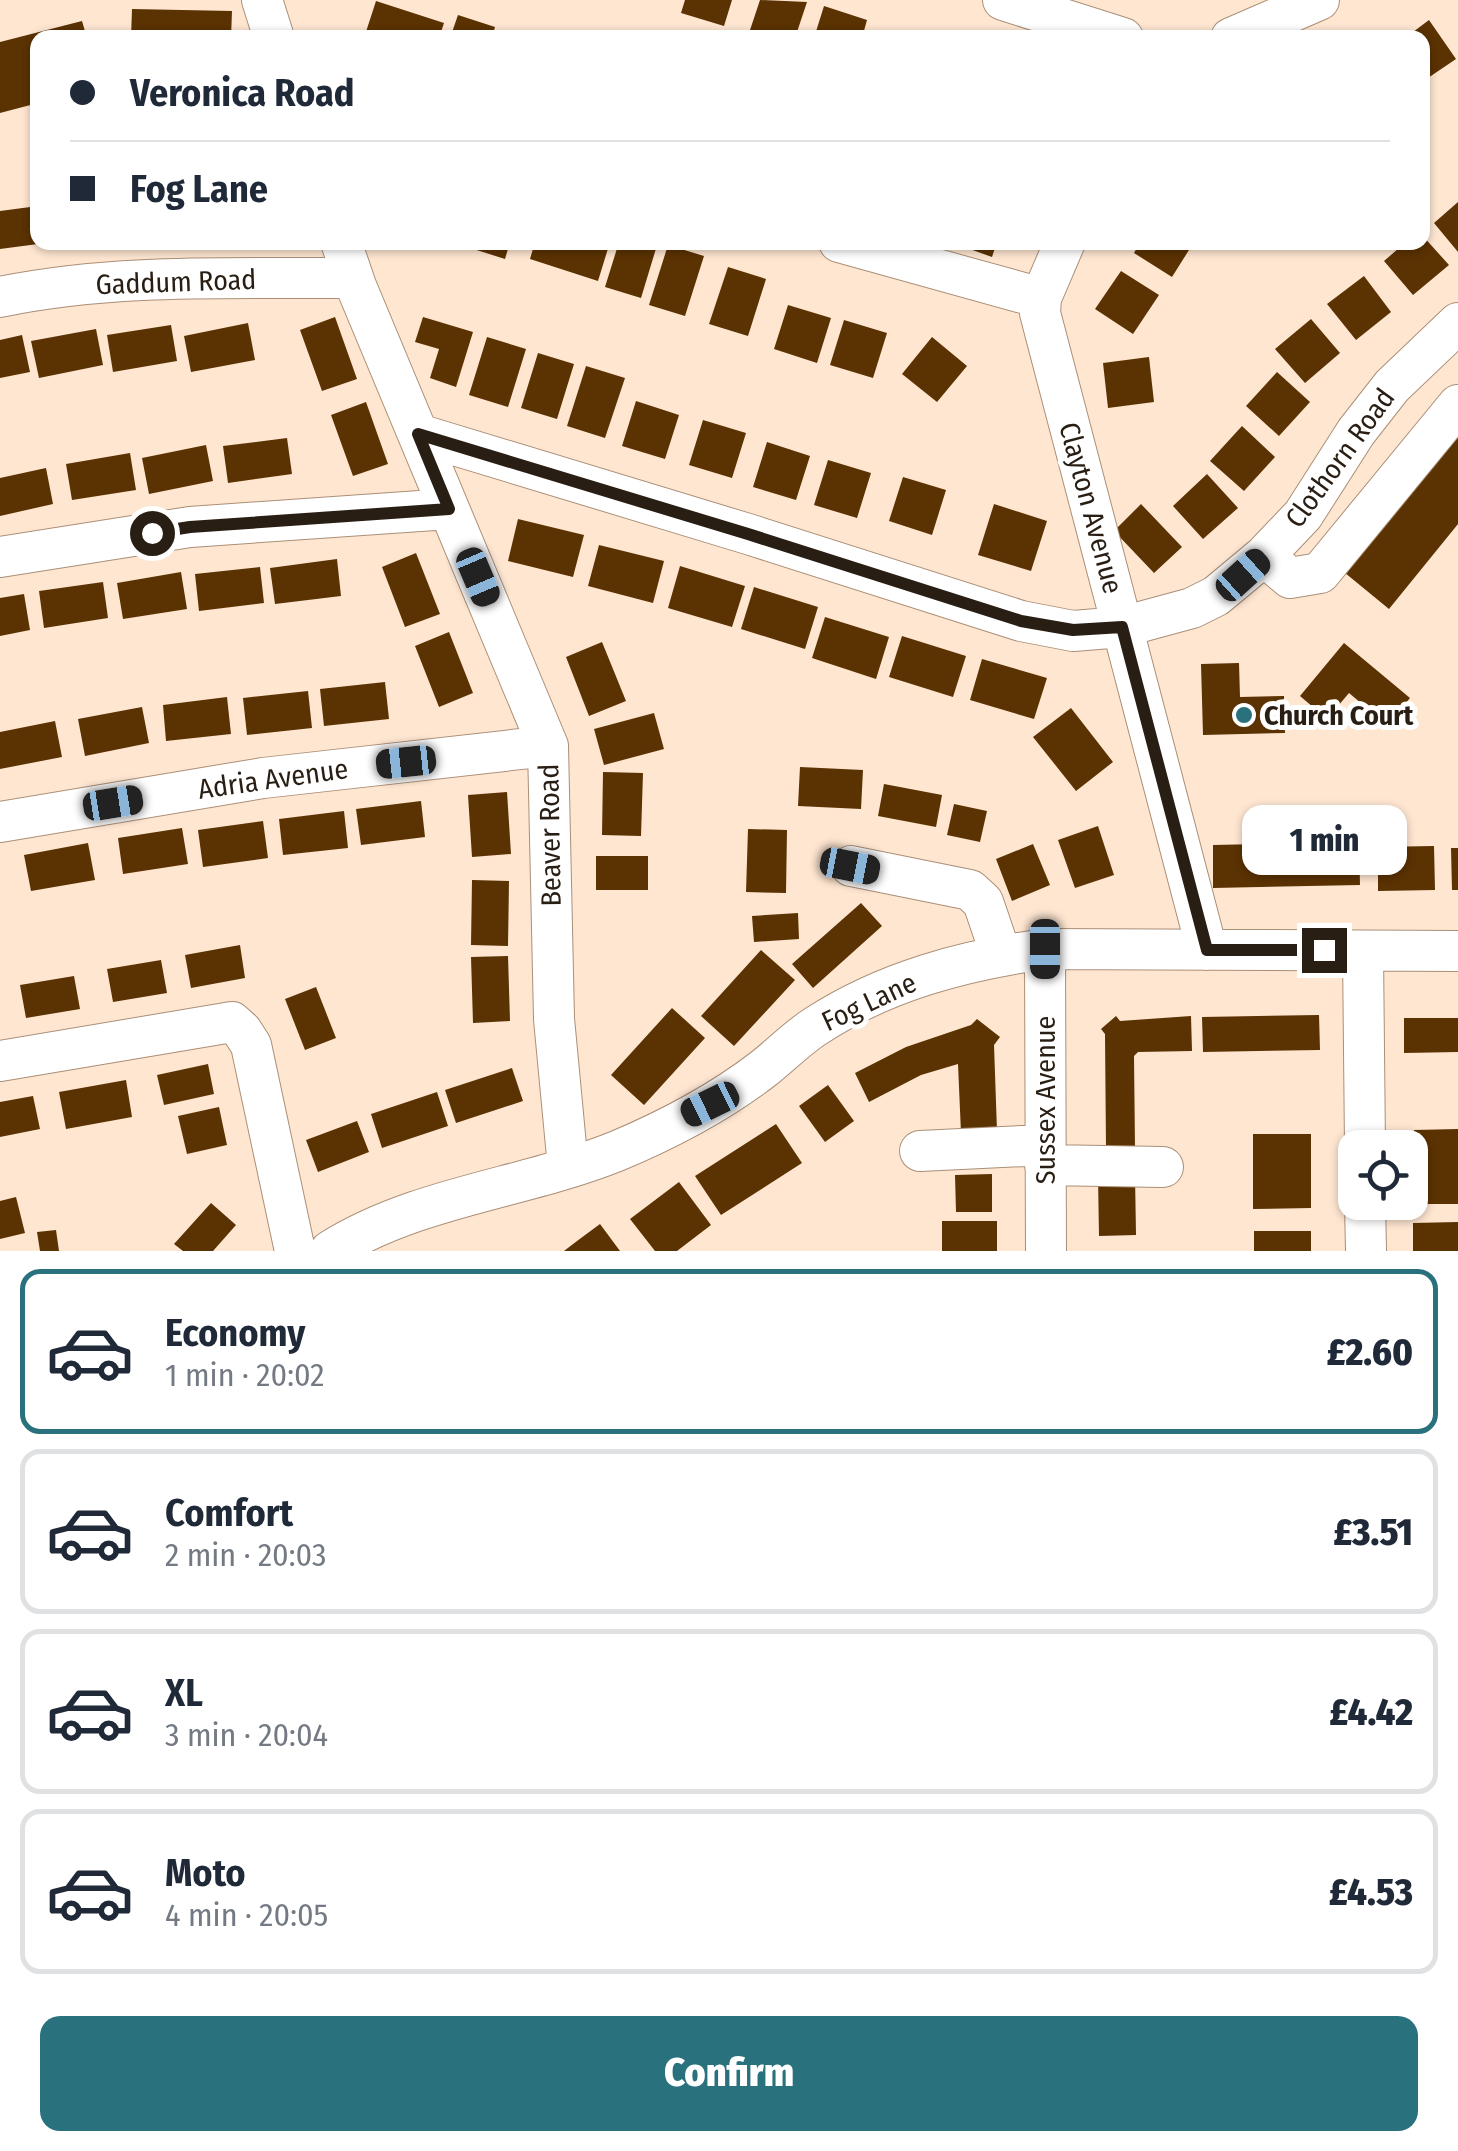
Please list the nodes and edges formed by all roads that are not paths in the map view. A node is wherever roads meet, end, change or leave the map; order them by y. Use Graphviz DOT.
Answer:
graph roads {
  1 [pos="262,0"];
  2 [pos="1004,0"];
  3 [pos="1319,0"];
  4 [pos="271,30"];
  5 [pos="1098,30"];
  6 [pos="1250,30"];
  7 [pos="868,250"];
  8 [pos="1062,250"];
  9 [pos="347,260"];
  10 [pos="0,297"];
  11 [pos="1041,298"];
  12 [pos="1453,338"];
  13 [pos="1458,405"];
  14 [pos="418,434"];
  15 [pos="449,509"];
  16 [pos="1264,556"];
  17 [pos="0,558"];
  18 [pos="1122,627"];
  19 [pos="548,746"];
  20 [pos="0,822"];
  21 [pos="850,866"];
  22 [pos="1045,949"];
  23 [pos="1207,950"];
  24 [pos="1363,951"];
  25 [pos="1458,951"];
  26 [pos="1001,955"];
  27 [pos="0,1061"];
  28 [pos="1364,1130"];
  29 [pos="920,1151"];
  30 [pos="1045,1155"];
  31 [pos="568,1167"];
  32 [pos="1163,1167"];
  33 [pos="1365,1220"];
  34 [pos="294,1251"];
  35 [pos="330,1251"];
  36 [pos="1046,1251"];
  37 [pos="1366,1251"];
  1 -- 4 [label="street"];
  2 -- 5 [label="street"];
  3 -- 6 [label="street"];
  7 -- 11 [label="street"];
  8 -- 11 [label="street"];
  9 -- 10 [label="street, Gaddum Road"];
  9 -- 14 [label="street, Beaver Road"];
  11 -- 18 [label="street, Clayton Avenue"];
  12 -- 16 [label="street, Clothorn Road"];
  13 -- 16 [label="street"];
  14 -- 15 [label="street, Beaver Road"];
  14 -- 18 [label="street, Clothorn Road"];
  15 -- 17 [label="street"];
  15 -- 19 [label="street, Beaver Road"];
  16 -- 18 [label="street, Clothorn Road"];
  18 -- 23 [label="street, Clayton Avenue"];
  19 -- 20 [label="street, Adria Avenue"];
  19 -- 31 [label="street, Beaver Road"];
  21 -- 26 [label="street"];
  22 -- 23 [label="street, Fog Lane"];
  22 -- 26 [label="street, Fog Lane"];
  22 -- 30 [label="street, Sussex Avenue"];
  23 -- 24 [label="street, Fog Lane"];
  24 -- 25 [label="street, Fog Lane"];
  24 -- 28 [label="street"];
  26 -- 31 [label="street, Fog Lane"];
  27 -- 34 [label="street"];
  29 -- 30 [label="street"];
  30 -- 32 [label="street"];
  30 -- 36 [label="street, Sussex Avenue"];
  31 -- 35 [label="street, Fog Lane"];
  33 -- 37 [label="street"];
}
